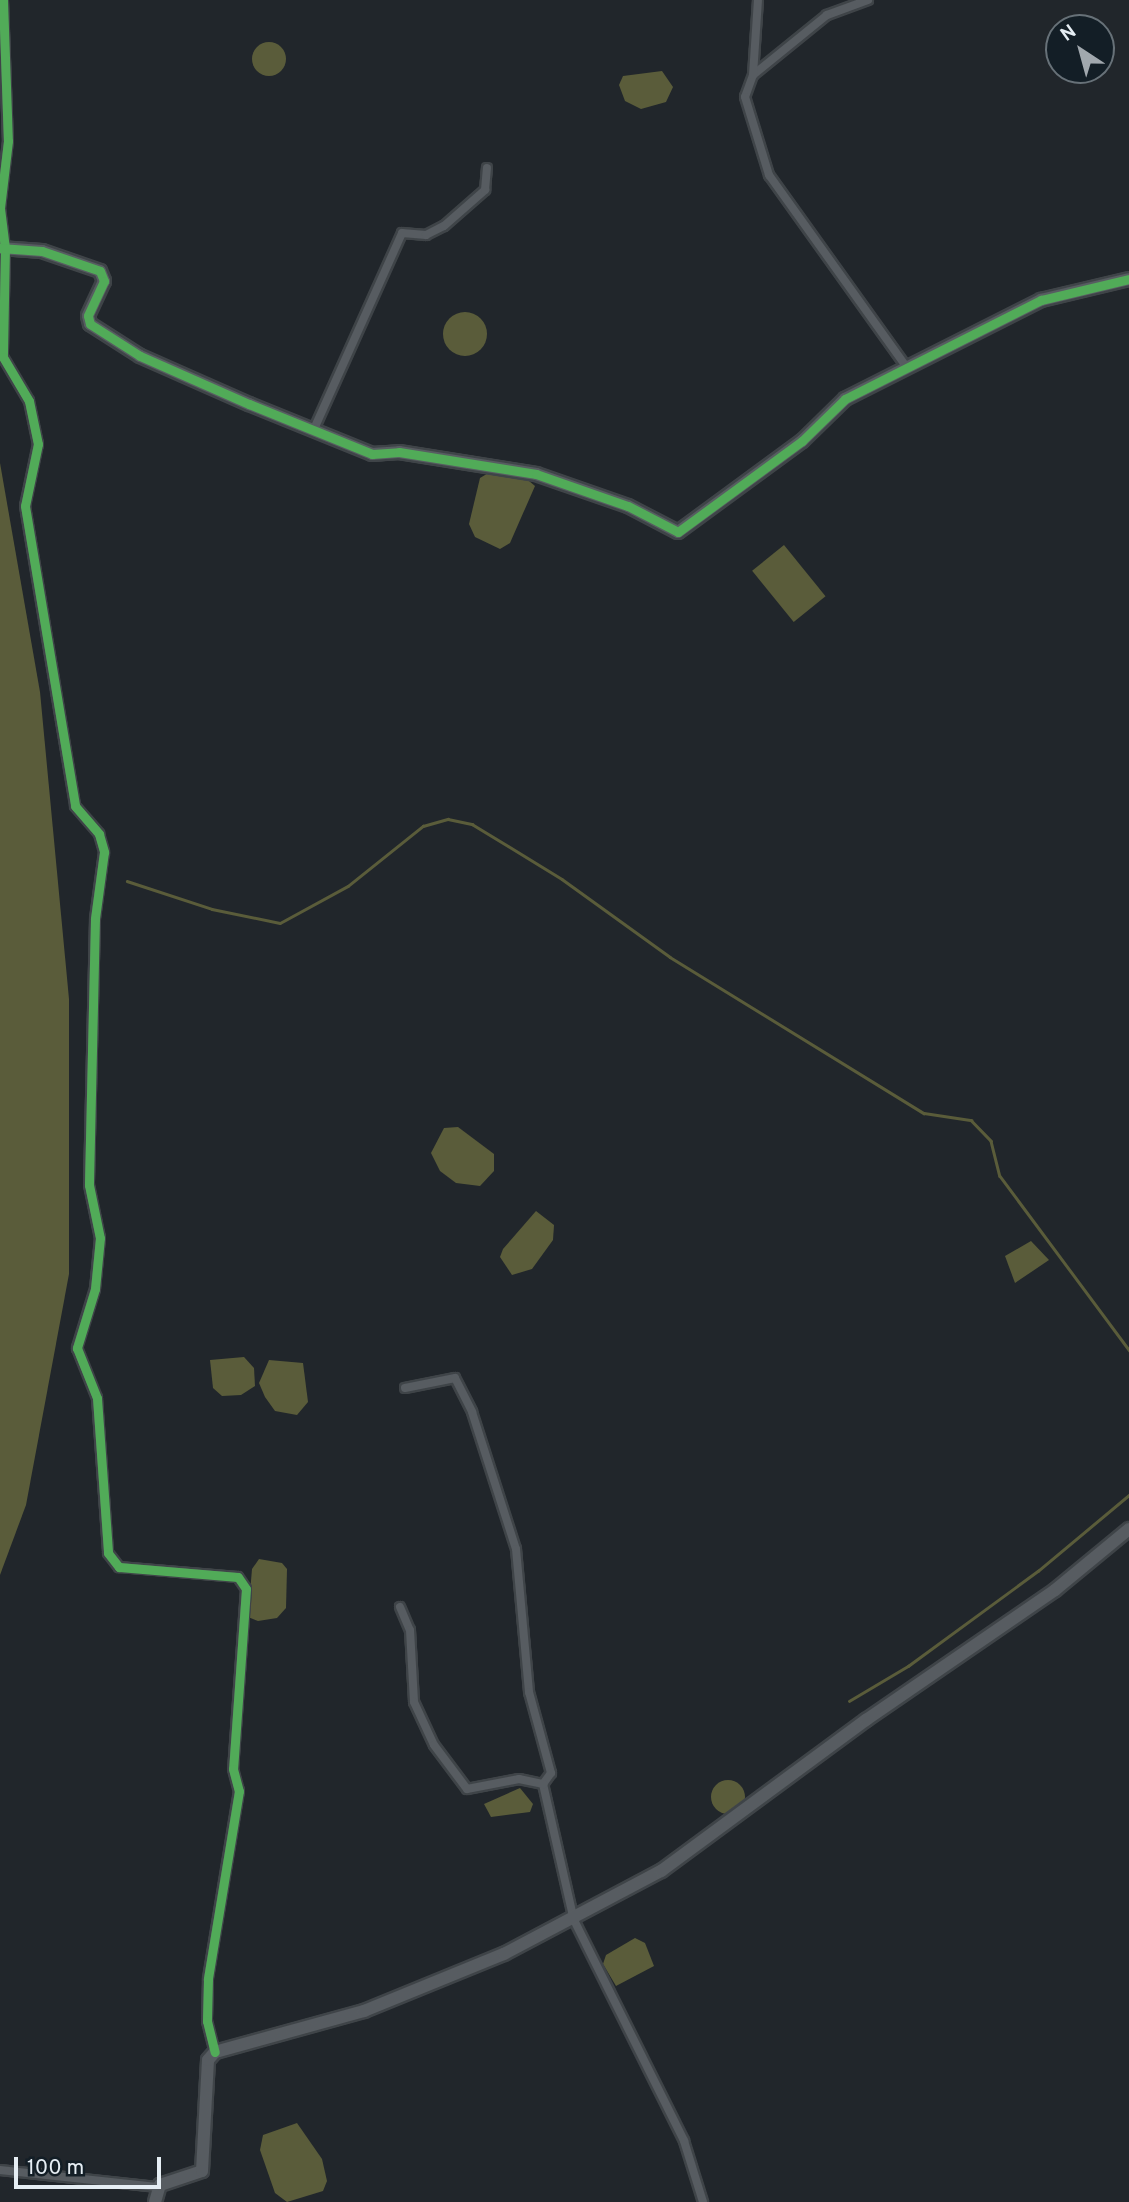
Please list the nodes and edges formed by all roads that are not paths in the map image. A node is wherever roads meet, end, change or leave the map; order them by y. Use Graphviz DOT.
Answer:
graph roads {
  1 [pos="3,0"];
  2 [pos="758,0"];
  3 [pos="868,0"];
  4 [pos="754,75"];
  5 [pos="487,168"];
  6 [pos="3,248"];
  7 [pos="1129,279"];
  8 [pos="905,365"];
  9 [pos="314,429"];
  10 [pos="405,1388"];
  11 [pos="1129,1529"];
  12 [pos="400,1607"];
  13 [pos="543,1784"];
  14 [pos="574,1920"];
  15 [pos="215,2052"];
  16 [pos="0,2170"];
  17 [pos="157,2188"];
  18 [pos="155,2202"];
  19 [pos="703,2202"];
  1 -- 6 [label="street"];
  2 -- 4 [label="street"];
  3 -- 4 [label="street"];
  4 -- 8 [label="street"];
  5 -- 9 [label="street"];
  6 -- 9 [label="street"];
  6 -- 15 [label="street"];
  7 -- 8 [label="street"];
  8 -- 9 [label="street"];
  10 -- 13 [label="street"];
  11 -- 14 [label="street"];
  12 -- 13 [label="street"];
  13 -- 14 [label="street"];
  14 -- 15 [label="street"];
  14 -- 19 [label="street"];
  15 -- 17 [label="street"];
  16 -- 17 [label="street"];
  17 -- 18 [label="street"];
}
